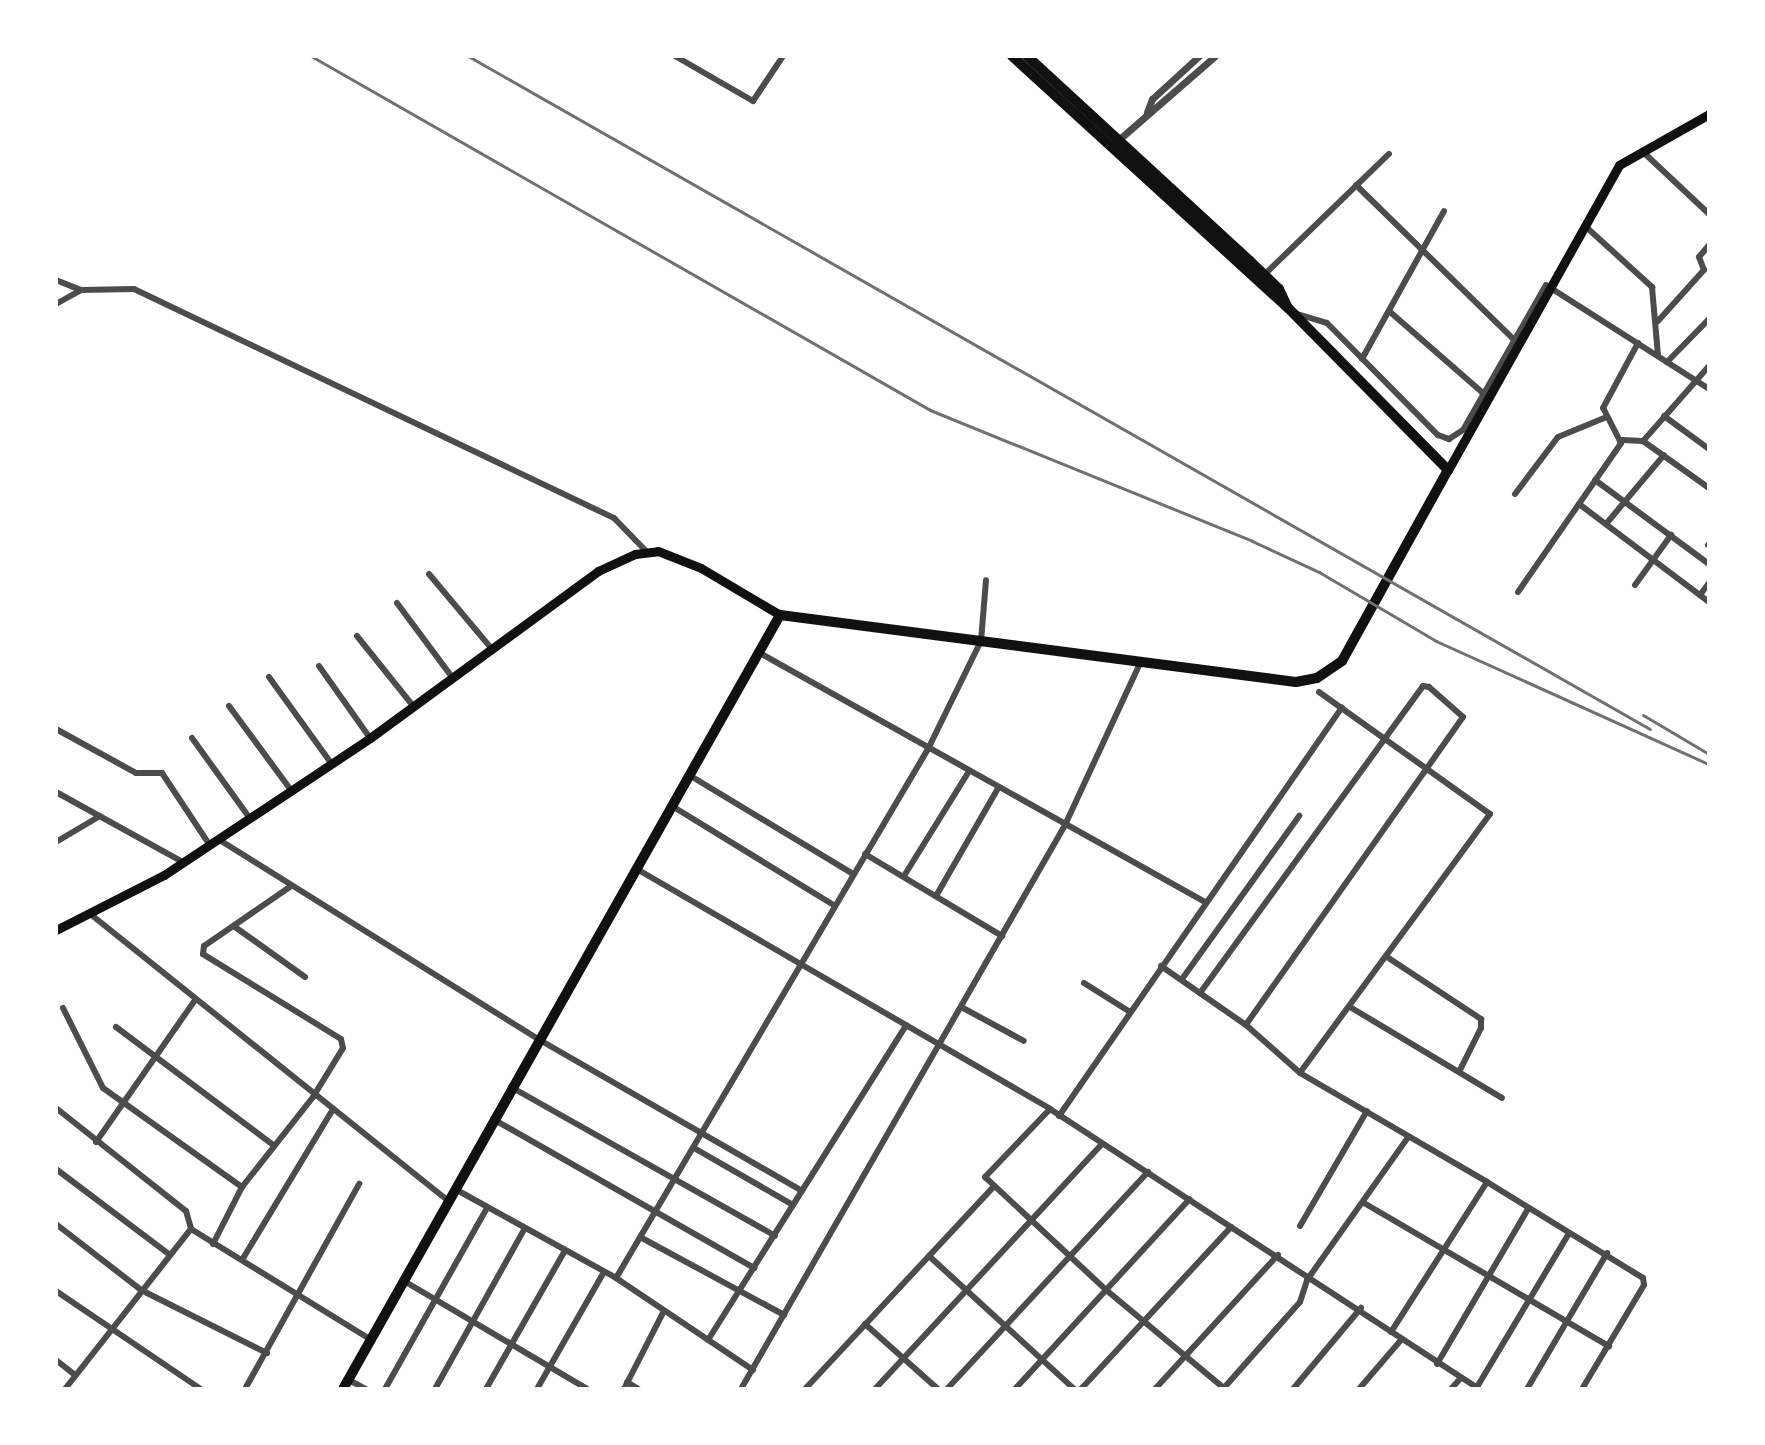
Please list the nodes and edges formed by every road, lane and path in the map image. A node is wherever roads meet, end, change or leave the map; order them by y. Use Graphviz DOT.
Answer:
graph roads {
  1 [pos="675,56"];
  2 [pos="783,56"];
  3 [pos="1012,56"];
  4 [pos="1027,56"];
  5 [pos="1199,56"];
  6 [pos="1215,56"];
  7 [pos="1147,112"];
  8 [pos="1709,114"];
  9 [pos="1115,143"];
  10 [pos="1640,149"];
  11 [pos="1389,154"];
  12 [pos="1356,185"];
  13 [pos="1444,211"];
  14 [pos="1709,214"];
  15 [pos="1584,226"];
  16 [pos="1709,245"];
  17 [pos="1421,253"];
  18 [pos="1264,275"];
  19 [pos="56,280"];
  20 [pos="1550,288"];
  21 [pos="81,290"];
  22 [pos="56,304"];
  23 [pos="1290,310"];
  24 [pos="1389,311"];
  25 [pos="1709,319"];
  26 [pos="1658,321"];
  27 [pos="1513,339"];
  28 [pos="1638,343"];
  29 [pos="1658,356"];
  30 [pos="1362,359"];
  31 [pos="1667,362"];
  32 [pos="1709,366"];
  33 [pos="1695,382"];
  34 [pos="1709,389"];
  35 [pos="1483,393"];
  36 [pos="1664,416"];
  37 [pos="1604,418"];
  38 [pos="1622,440"];
  39 [pos="1643,441"];
  40 [pos="1709,449"];
  41 [pos="1664,455"];
  42 [pos="1448,470"];
  43 [pos="1595,480"];
  44 [pos="1709,488"];
  45 [pos="1515,494"];
  46 [pos="1624,501"];
  47 [pos="1579,504"];
  48 [pos="1606,524"];
  49 [pos="1671,535"];
  50 [pos="647,553"];
  51 [pos="1653,559"];
  52 [pos="1709,564"];
  53 [pos="429,574"];
  54 [pos="986,580"];
  55 [pos="1709,583"];
  56 [pos="1635,585"];
  57 [pos="1518,592"];
  58 [pos="1700,595"];
  59 [pos="1709,602"];
  60 [pos="397,603"];
  61 [pos="780,615"];
  62 [pos="357,636"];
  63 [pos="981,641"];
  64 [pos="491,648"];
  65 [pos="758,652"];
  66 [pos="1145,662"];
  67 [pos="319,666"];
  68 [pos="269,677"];
  69 [pos="452,677"];
  70 [pos="1319,692"];
  71 [pos="229,706"];
  72 [pos="413,706"];
  73 [pos="1342,708"];
  74 [pos="56,729"];
  75 [pos="192,738"];
  76 [pos="370,738"];
  77 [pos="1388,740"];
  78 [pos="928,749"];
  79 [pos="331,763"];
  80 [pos="1428,768"];
  81 [pos="969,771"];
  82 [pos="689,775"];
  83 [pos="998,788"];
  84 [pos="291,790"];
  85 [pos="56,792"];
  86 [pos="672,806"];
  87 [pos="100,816"];
  88 [pos="1299,816"];
  89 [pos="249,817"];
  90 [pos="1065,825"];
  91 [pos="213,841"];
  92 [pos="56,842"];
  93 [pos="865,854"];
  94 [pos="183,862"];
  95 [pos="635,868"];
  96 [pos="853,874"];
  97 [pos="904,876"];
  98 [pos="290,887"];
  99 [pos="936,896"];
  100 [pos="1205,902"];
  101 [pos="835,906"];
  102 [pos="89,913"];
  103 [pos="235,927"];
  104 [pos="56,930"];
  105 [pos="1002,936"];
  106 [pos="1387,957"];
  107 [pos="801,962"];
  108 [pos="1161,966"];
  109 [pos="305,977"];
  110 [pos="1182,979"];
  111 [pos="1084,983"];
  112 [pos="1200,993"];
  113 [pos="195,1000"];
  114 [pos="1350,1007"];
  115 [pos="63,1008"];
  116 [pos="963,1008"];
  117 [pos="1130,1012"];
  118 [pos="906,1025"];
  119 [pos="1246,1025"];
  120 [pos="116,1027"];
  121 [pos="538,1039"];
  122 [pos="1024,1041"];
  123 [pos="942,1047"];
  124 [pos="153,1055"];
  125 [pos="1459,1072"];
  126 [pos="1300,1073"];
  127 [pos="511,1087"];
  128 [pos="313,1097"];
  129 [pos="1502,1098"];
  130 [pos="123,1106"];
  131 [pos="1050,1109"];
  132 [pos="57,1110"];
  133 [pos="332,1111"];
  134 [pos="1367,1111"];
  135 [pos="1059,1116"];
  136 [pos="493,1119"];
  137 [pos="702,1135"];
  138 [pos="1409,1136"];
  139 [pos="96,1142"];
  140 [pos="1102,1144"];
  141 [pos="273,1145"];
  142 [pos="694,1148"];
  143 [pos="56,1169"];
  144 [pos="1148,1172"];
  145 [pos="674,1178"];
  146 [pos="1487,1182"];
  147 [pos="359,1184"];
  148 [pos="994,1186"];
  149 [pos="242,1187"];
  150 [pos="453,1188"];
  151 [pos="801,1190"];
  152 [pos="1190,1199"];
  153 [pos="447,1200"];
  154 [pos="1364,1203"];
  155 [pos="793,1205"];
  156 [pos="487,1208"];
  157 [pos="1528,1209"];
  158 [pos="654,1213"];
  159 [pos="1033,1222"];
  160 [pos="56,1224"];
  161 [pos="1300,1226"];
  162 [pos="1231,1227"];
  163 [pos="191,1229"];
  164 [pos="524,1230"];
  165 [pos="1569,1233"];
  166 [pos="775,1236"];
  167 [pos="640,1237"];
  168 [pos="213,1244"];
  169 [pos="1443,1251"];
  170 [pos="564,1252"];
  171 [pos="1607,1253"];
  172 [pos="170,1255"];
  173 [pos="1278,1255"];
  174 [pos="929,1256"];
  175 [pos="1069,1256"];
  176 [pos="242,1260"];
  177 [pos="754,1268"];
  178 [pos="604,1272"];
  179 [pos="1487,1275"];
  180 [pos="616,1278"];
  181 [pos="401,1279"];
  182 [pos="1307,1280"];
  183 [pos="1105,1289"];
  184 [pos="141,1290"];
  185 [pos="739,1290"];
  186 [pos="56,1291"];
  187 [pos="296,1293"];
  188 [pos="966,1293"];
  189 [pos="436,1299"];
  190 [pos="1529,1301"];
  191 [pos="1361,1308"];
  192 [pos="664,1311"];
  193 [pos="784,1315"];
  194 [pos="473,1321"];
  195 [pos="1144,1323"];
  196 [pos="1569,1323"];
  197 [pos="865,1324"];
  198 [pos="1004,1327"];
  199 [pos="1391,1332"];
  200 [pos="111,1333"];
  201 [pos="368,1338"];
  202 [pos="708,1340"];
  203 [pos="1401,1340"];
  204 [pos="512,1344"];
  205 [pos="1609,1346"];
  206 [pos="267,1353"];
  207 [pos="1186,1356"];
  208 [pos="902,1359"];
  209 [pos="1042,1359"];
  210 [pos="56,1360"];
  211 [pos="1437,1364"];
  212 [pos="551,1367"];
  213 [pos="753,1370"];
  214 [pos="75,1375"];
  215 [pos="1461,1378"];
  216 [pos="345,1384"];
  217 [pos="625,1386"];
  218 [pos="1478,1388"];
  219 [pos="65,1389"];
  220 [pos="201,1389"];
  221 [pos="245,1389"];
  222 [pos="366,1389"];
  223 [pos="385,1389"];
  224 [pos="435,1389"];
  225 [pos="486,1389"];
  226 [pos="537,1389"];
  227 [pos="587,1389"];
  228 [pos="638,1389"];
  229 [pos="741,1389"];
  230 [pos="805,1389"];
  231 [pos="875,1389"];
  232 [pos="938,1389"];
  233 [pos="947,1389"];
  234 [pos="1015,1389"];
  235 [pos="1074,1389"];
  236 [pos="1081,1389"];
  237 [pos="1155,1389"];
  238 [pos="1224,1389"];
  239 [pos="1293,1389"];
  240 [pos="1359,1389"];
  241 [pos="1451,1389"];
  242 [pos="1527,1389"];
  243 [pos="1582,1389"];
  1 -- 2 [label="street"];
  3 -- 9 [label="highway"];
  4 -- 9 [label="highway"];
  5 -- 7 [label="street"];
  6 -- 7 [label="street"];
  7 -- 9 [label="street"];
  8 -- 10 [label="main road"];
  9 -- 18 [label="highway"];
  9 -- 23 [label="highway"];
  10 -- 14 [label="street"];
  10 -- 15 [label="main road"];
  11 -- 12 [label="street"];
  12 -- 17 [label="street"];
  12 -- 18 [label="street"];
  13 -- 17 [label="street"];
  15 -- 20 [label="main road"];
  15 -- 26 [label="street"];
  16 -- 26 [label="street"];
  17 -- 24 [label="street"];
  17 -- 27 [label="street"];
  18 -- 23 [label="highway"];
  19 -- 21 [label="street"];
  20 -- 27 [label="street"];
  20 -- 28 [label="street"];
  20 -- 42 [label="main road"];
  21 -- 22 [label="street"];
  21 -- 50 [label="street"];
  23 -- 30 [label="street"];
  23 -- 42 [label="highway"];
  24 -- 30 [label="street"];
  24 -- 35 [label="street"];
  25 -- 31 [label="street"];
  26 -- 29 [label="street"];
  27 -- 35 [label="street"];
  28 -- 29 [label="street"];
  28 -- 37 [label="street"];
  29 -- 31 [label="street"];
  30 -- 35 [label="street"];
  31 -- 33 [label="street"];
  32 -- 33 [label="street"];
  33 -- 34 [label="street"];
  33 -- 36 [label="street"];
  36 -- 39 [label="street"];
  36 -- 40 [label="street"];
  37 -- 38 [label="street"];
  37 -- 45 [label="street"];
  38 -- 39 [label="street"];
  38 -- 43 [label="street"];
  39 -- 41 [label="street"];
  41 -- 44 [label="street"];
  41 -- 46 [label="street"];
  42 -- 66 [label="highway"];
  43 -- 46 [label="street"];
  43 -- 47 [label="street"];
  46 -- 48 [label="street"];
  46 -- 49 [label="street"];
  47 -- 48 [label="street"];
  47 -- 57 [label="street"];
  48 -- 51 [label="street"];
  49 -- 51 [label="street"];
  49 -- 52 [label="street"];
  50 -- 61 [label="main road"];
  50 -- 64 [label="main road"];
  51 -- 56 [label="street"];
  51 -- 58 [label="street"];
  53 -- 64 [label="street"];
  54 -- 63 [label="street"];
  55 -- 58 [label="street"];
  58 -- 59 [label="street"];
  60 -- 69 [label="street"];
  61 -- 63 [label="highway"];
  61 -- 65 [label="highway"];
  62 -- 72 [label="street"];
  63 -- 66 [label="highway"];
  63 -- 78 [label="street"];
  64 -- 69 [label="main road"];
  65 -- 78 [label="street"];
  65 -- 82 [label="highway"];
  66 -- 90 [label="street"];
  67 -- 76 [label="street"];
  68 -- 79 [label="street"];
  69 -- 72 [label="main road"];
  70 -- 73 [label="street"];
  71 -- 84 [label="street"];
  72 -- 76 [label="main road"];
  73 -- 77 [label="street"];
  73 -- 100 [label="street"];
  74 -- 91 [label="street"];
  75 -- 89 [label="street"];
  76 -- 79 [label="main road"];
  77 -- 80 [label="street"];
  77 -- 80 [label="street"];
  77 -- 112 [label="street"];
  78 -- 81 [label="street"];
  78 -- 93 [label="street"];
  79 -- 84 [label="main road"];
  80 -- 106 [label="street"];
  80 -- 119 [label="street"];
  81 -- 83 [label="street"];
  81 -- 97 [label="street"];
  82 -- 86 [label="highway"];
  82 -- 96 [label="street"];
  83 -- 90 [label="street"];
  83 -- 99 [label="street"];
  84 -- 89 [label="main road"];
  85 -- 87 [label="street"];
  86 -- 95 [label="highway"];
  86 -- 101 [label="street"];
  87 -- 92 [label="street"];
  87 -- 94 [label="street"];
  88 -- 110 [label="street"];
  89 -- 91 [label="main road"];
  90 -- 100 [label="street"];
  90 -- 105 [label="street"];
  91 -- 94 [label="main road"];
  91 -- 98 [label="street"];
  93 -- 96 [label="street"];
  93 -- 97 [label="street"];
  94 -- 102 [label="main road"];
  95 -- 107 [label="street"];
  95 -- 121 [label="highway"];
  96 -- 101 [label="street"];
  97 -- 99 [label="street"];
  98 -- 103 [label="street"];
  98 -- 121 [label="street"];
  99 -- 105 [label="street"];
  100 -- 108 [label="street"];
  101 -- 107 [label="street"];
  102 -- 104 [label="main road"];
  102 -- 113 [label="street"];
  103 -- 109 [label="street"];
  103 -- 128 [label="street"];
  105 -- 116 [label="street"];
  106 -- 114 [label="street"];
  106 -- 125 [label="street"];
  107 -- 118 [label="street"];
  107 -- 137 [label="street"];
  108 -- 110 [label="street"];
  108 -- 117 [label="street"];
  110 -- 112 [label="street"];
  111 -- 117 [label="street"];
  112 -- 119 [label="street"];
  113 -- 124 [label="street"];
  113 -- 128 [label="street"];
  114 -- 125 [label="street"];
  114 -- 126 [label="street"];
  115 -- 130 [label="street"];
  116 -- 122 [label="street"];
  116 -- 123 [label="street"];
  117 -- 135 [label="street"];
  118 -- 123 [label="street"];
  118 -- 151 [label="street"];
  119 -- 126 [label="street"];
  120 -- 124 [label="street"];
  121 -- 127 [label="highway"];
  121 -- 137 [label="street"];
  123 -- 131 [label="street"];
  123 -- 193 [label="street"];
  124 -- 130 [label="street"];
  124 -- 141 [label="street"];
  125 -- 129 [label="street"];
  126 -- 134 [label="street"];
  127 -- 136 [label="highway"];
  127 -- 145 [label="street"];
  128 -- 133 [label="street"];
  128 -- 141 [label="street"];
  130 -- 139 [label="street"];
  130 -- 149 [label="street"];
  131 -- 135 [label="street"];
  131 -- 148 [label="street"];
  132 -- 139 [label="street"];
  133 -- 153 [label="street"];
  133 -- 176 [label="street"];
  134 -- 138 [label="street"];
  134 -- 161 [label="street"];
  135 -- 140 [label="street"];
  136 -- 150 [label="highway"];
  136 -- 158 [label="street"];
  137 -- 142 [label="street"];
  137 -- 151 [label="street"];
  138 -- 146 [label="street"];
  138 -- 154 [label="street"];
  139 -- 163 [label="street"];
  140 -- 144 [label="street"];
  140 -- 159 [label="street"];
  141 -- 149 [label="street"];
  142 -- 145 [label="street"];
  142 -- 155 [label="street"];
  143 -- 172 [label="street"];
  144 -- 152 [label="street"];
  144 -- 175 [label="street"];
  145 -- 158 [label="street"];
  145 -- 166 [label="street"];
  146 -- 157 [label="street"];
  146 -- 169 [label="street"];
  147 -- 187 [label="street"];
  148 -- 159 [label="street"];
  148 -- 174 [label="street"];
  149 -- 168 [label="street"];
  150 -- 153 [label="highway"];
  150 -- 156 [label="street"];
  151 -- 155 [label="street"];
  152 -- 162 [label="street"];
  152 -- 183 [label="street"];
  153 -- 181 [label="highway"];
  154 -- 169 [label="street"];
  154 -- 182 [label="street"];
  155 -- 166 [label="street"];
  156 -- 164 [label="street"];
  156 -- 189 [label="street"];
  157 -- 165 [label="street"];
  157 -- 179 [label="street"];
  158 -- 167 [label="street"];
  158 -- 177 [label="street"];
  159 -- 175 [label="street"];
  159 -- 188 [label="street"];
  160 -- 184 [label="street"];
  162 -- 173 [label="street"];
  162 -- 195 [label="street"];
  163 -- 168 [label="street"];
  163 -- 172 [label="street"];
  164 -- 170 [label="street"];
  164 -- 194 [label="street"];
  165 -- 171 [label="street"];
  165 -- 190 [label="street"];
  166 -- 177 [label="street"];
  167 -- 180 [label="street"];
  167 -- 185 [label="street"];
  168 -- 176 [label="street"];
  169 -- 179 [label="street"];
  169 -- 199 [label="street"];
  170 -- 178 [label="street"];
  170 -- 204 [label="street"];
  171 -- 196 [label="street"];
  171 -- 205 [label="street"];
  172 -- 184 [label="street"];
  173 -- 182 [label="street"];
  173 -- 207 [label="street"];
  174 -- 188 [label="street"];
  174 -- 197 [label="street"];
  175 -- 183 [label="street"];
  175 -- 198 [label="street"];
  176 -- 187 [label="street"];
  177 -- 185 [label="street"];
  178 -- 180 [label="street"];
  178 -- 212 [label="street"];
  179 -- 190 [label="street"];
  179 -- 211 [label="street"];
  180 -- 192 [label="street"];
  181 -- 189 [label="street"];
  181 -- 201 [label="highway"];
  182 -- 191 [label="street"];
  182 -- 238 [label="street"];
  183 -- 195 [label="street"];
  183 -- 209 [label="street"];
  184 -- 200 [label="street"];
  184 -- 206 [label="street"];
  185 -- 193 [label="street"];
  185 -- 202 [label="street"];
  186 -- 200 [label="street"];
  187 -- 201 [label="street"];
  187 -- 206 [label="street"];
  188 -- 198 [label="street"];
  188 -- 208 [label="street"];
  189 -- 194 [label="street"];
  189 -- 223 [label="street"];
  190 -- 196 [label="street"];
  190 -- 218 [label="street"];
  191 -- 199 [label="street"];
  191 -- 239 [label="street"];
  192 -- 202 [label="street"];
  192 -- 217 [label="street"];
  193 -- 213 [label="street"];
  194 -- 204 [label="street"];
  194 -- 224 [label="street"];
  195 -- 207 [label="street"];
  195 -- 236 [label="street"];
  196 -- 205 [label="street"];
  196 -- 242 [label="street"];
  197 -- 208 [label="street"];
  197 -- 230 [label="street"];
  198 -- 209 [label="street"];
  198 -- 233 [label="street"];
  199 -- 203 [label="street"];
  200 -- 214 [label="street"];
  200 -- 220 [label="street"];
  201 -- 216 [label="highway"];
  202 -- 213 [label="street"];
  203 -- 211 [label="street"];
  203 -- 240 [label="street"];
  204 -- 212 [label="street"];
  204 -- 225 [label="street"];
  205 -- 243 [label="street"];
  206 -- 221 [label="street"];
  207 -- 237 [label="street"];
  207 -- 238 [label="street"];
  208 -- 231 [label="street"];
  208 -- 232 [label="street"];
  209 -- 234 [label="street"];
  209 -- 235 [label="street"];
  210 -- 214 [label="street"];
  211 -- 215 [label="street"];
  212 -- 226 [label="street"];
  212 -- 227 [label="street"];
  213 -- 229 [label="street"];
  214 -- 219 [label="street"];
  215 -- 218 [label="street"];
  215 -- 241 [label="street"];
  216 -- 222 [label="street"];
  217 -- 228 [label="street"];
}
